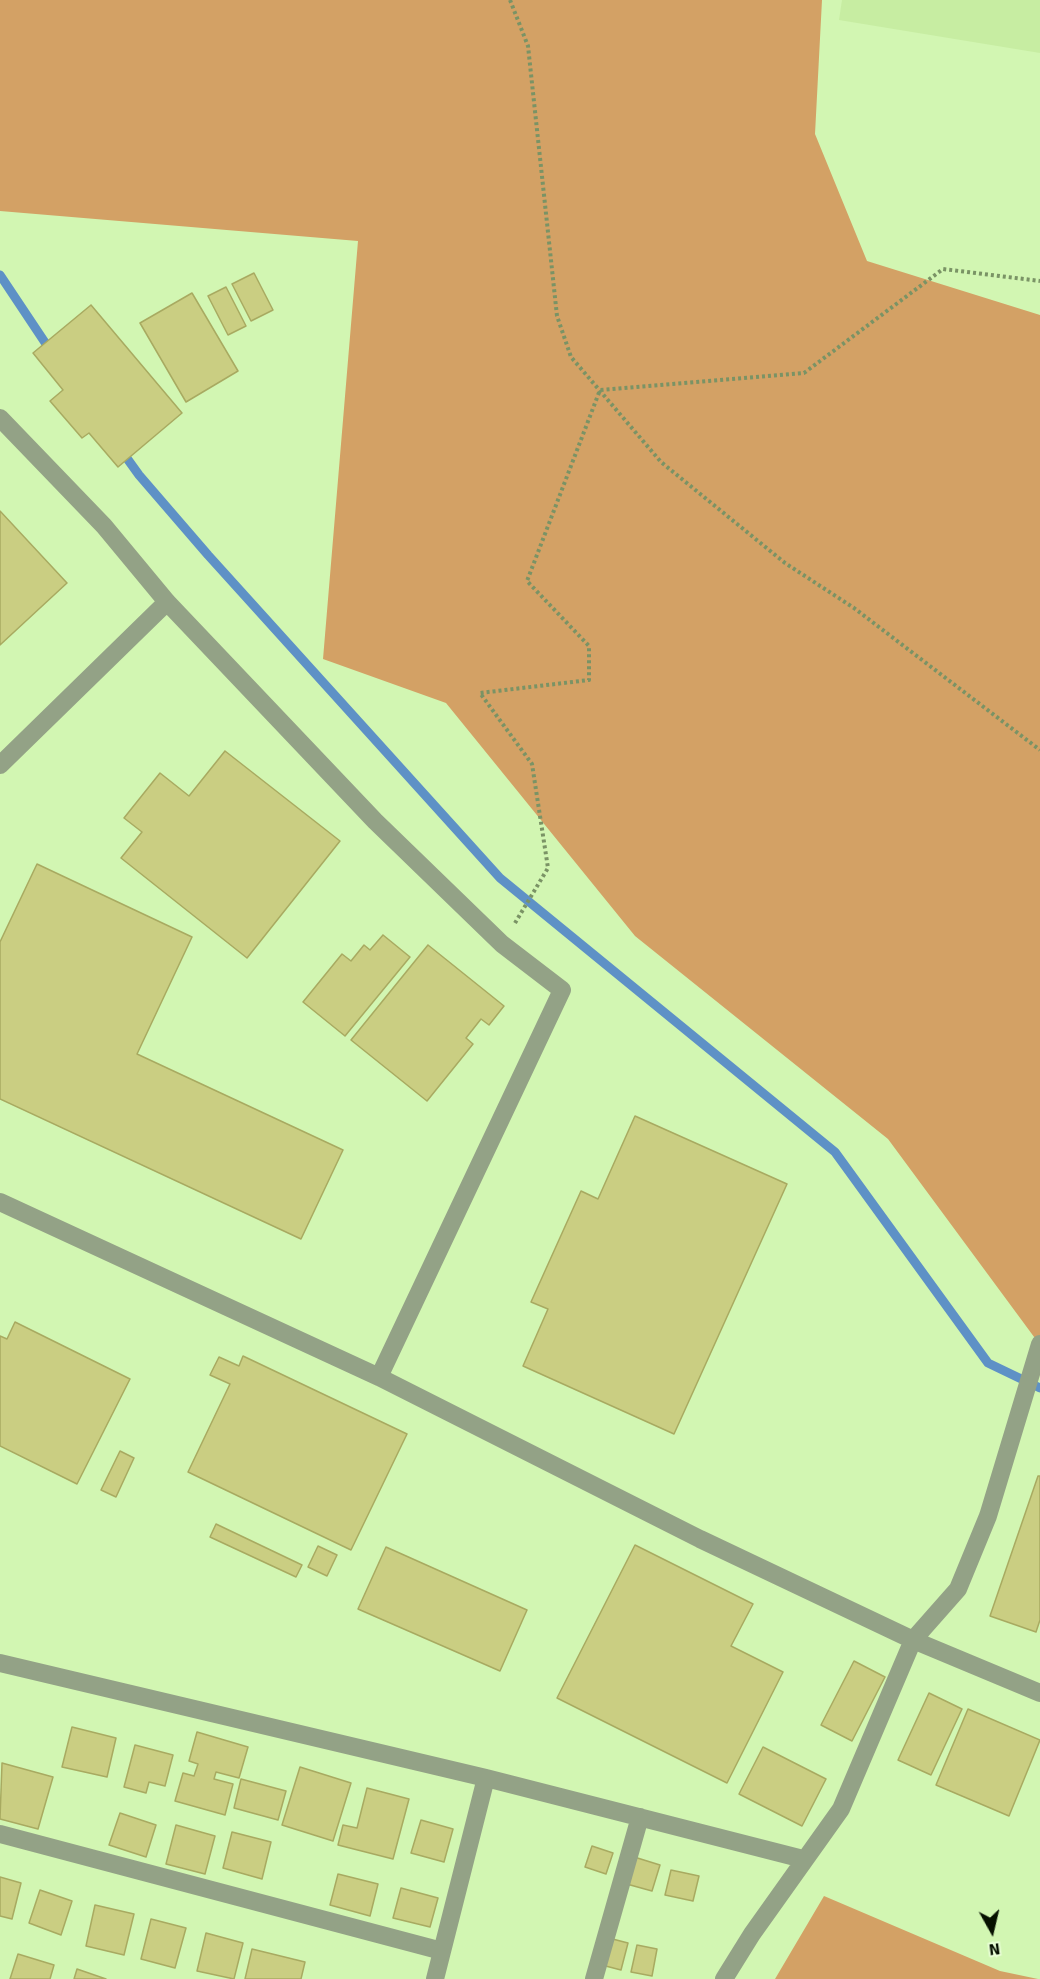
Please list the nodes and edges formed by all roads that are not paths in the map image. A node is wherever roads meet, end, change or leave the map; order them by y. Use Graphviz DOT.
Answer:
graph roads {
  1 [pos="0,418"];
  2 [pos="167,602"];
  3 [pos="0,765"];
  4 [pos="0,1203"];
  5 [pos="1040,1344"];
  6 [pos="379,1377"];
  7 [pos="913,1640"];
  8 [pos="0,1663"];
  9 [pos="1040,1693"];
  10 [pos="486,1778"];
  11 [pos="640,1817"];
  12 [pos="0,1834"];
  13 [pos="803,1859"];
  14 [pos="442,1952"];
  15 [pos="435,1979"];
  16 [pos="594,1979"];
  17 [pos="724,1979"];
  1 -- 2 [label="street"];
  2 -- 3 [label="street"];
  2 -- 6 [label="street"];
  4 -- 6 [label="street"];
  5 -- 7 [label="street"];
  6 -- 7 [label="street"];
  7 -- 9 [label="street"];
  7 -- 13 [label="street"];
  8 -- 10 [label="street"];
  10 -- 11 [label="street"];
  10 -- 14 [label="street"];
  11 -- 13 [label="street"];
  11 -- 16 [label="street"];
  12 -- 14 [label="street"];
  13 -- 17 [label="street"];
  14 -- 15 [label="street"];
}
